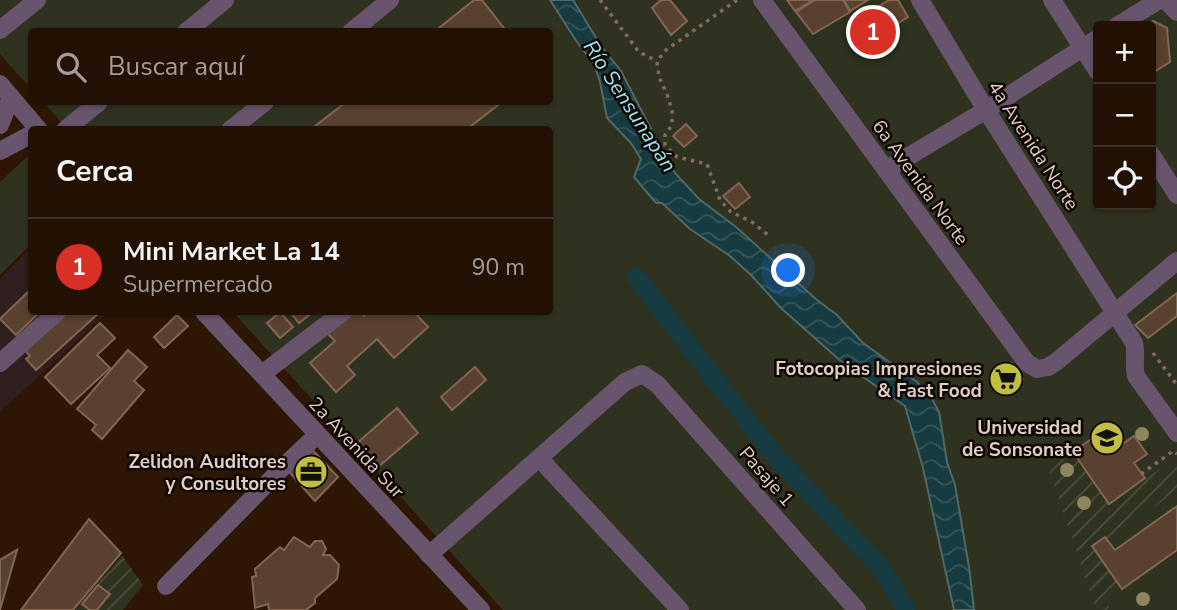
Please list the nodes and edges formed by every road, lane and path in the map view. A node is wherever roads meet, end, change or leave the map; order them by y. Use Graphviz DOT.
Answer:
graph roads {
  1 [pos="37,0"];
  2 [pos="225,0"];
  3 [pos="390,0"];
  4 [pos="600,0"];
  5 [pos="737,0"];
  6 [pos="762,0"];
  7 [pos="920,0"];
  8 [pos="1052,0"];
  9 [pos="1159,0"];
  10 [pos="1165,0"];
  11 [pos="1177,12"];
  12 [pos="1125,21"];
  13 [pos="191,28"];
  14 [pos="356,28"];
  15 [pos="0,30"];
  16 [pos="1093,41"];
  17 [pos="1083,48"];
  18 [pos="657,61"];
  19 [pos="1093,64"];
  20 [pos="6,91"];
  21 [pos="95,105"];
  22 [pos="261,105"];
  23 [pos="986,110"];
  24 [pos="0,125"];
  25 [pos="36,126"];
  26 [pos="70,126"];
  27 [pos="235,126"];
  28 [pos="28,136"];
  29 [pos="0,151"];
  30 [pos="1156,162"];
  31 [pos="886,170"];
  32 [pos="1177,195"];
  33 [pos="768,235"];
  34 [pos="1177,261"];
  35 [pos="1115,311"];
  36 [pos="54,315"];
  37 [pos="207,315"];
  38 [pos="339,315"];
  39 [pos="1147,346"];
  40 [pos="0,363"];
  41 [pos="262,374"];
  42 [pos="1177,385"];
  43 [pos="1177,433"];
  44 [pos="317,435"];
  45 [pos="1177,454"];
  46 [pos="539,458"];
  47 [pos="1141,474"];
  48 [pos="429,555"];
  49 [pos="166,586"];
  50 [pos="481,610"];
  51 [pos="680,610"];
  52 [pos="857,610"];
  1 -- 15 [label="street"];
  2 -- 13 [label="street"];
  3 -- 14 [label="street"];
  4 -- 18 [label="path"];
  5 -- 18 [label="path"];
  6 -- 31 [label="street, 6a Avenida Norte"];
  7 -- 23 [label="street, 4a Avenida Norte"];
  8 -- 17 [label="street"];
  9 -- 12 [label="street"];
  10 -- 11 [label="street"];
  16 -- 17 [label="street"];
  17 -- 19 [label="street"];
  17 -- 23 [label="street"];
  18 -- 33 [label="path"];
  20 -- 24 [label="street"];
  20 -- 25 [label="street"];
  21 -- 26 [label="street"];
  22 -- 27 [label="street"];
  23 -- 31 [label="street"];
  23 -- 35 [label="street, 4a Avenida Norte"];
  28 -- 29 [label="street"];
  30 -- 32 [label="street"];
  31 -- 35 [label="street, 6a Avenida Norte"];
  34 -- 35 [label="street"];
  35 -- 43 [label="street, 4a Avenida Norte"];
  36 -- 40 [label="street"];
  37 -- 41 [label="street, 2a Avenida Sur"];
  38 -- 41 [label="street"];
  39 -- 42 [label="path"];
  41 -- 44 [label="street, 2a Avenida Sur"];
  44 -- 48 [label="street, 2a Avenida Sur"];
  44 -- 49 [label="street"];
  45 -- 47 [label="path"];
  46 -- 48 [label="street"];
  46 -- 51 [label="street"];
  46 -- 52 [label="street, Pasaje 1"];
  48 -- 50 [label="street, 2a Avenida Sur"];
}
